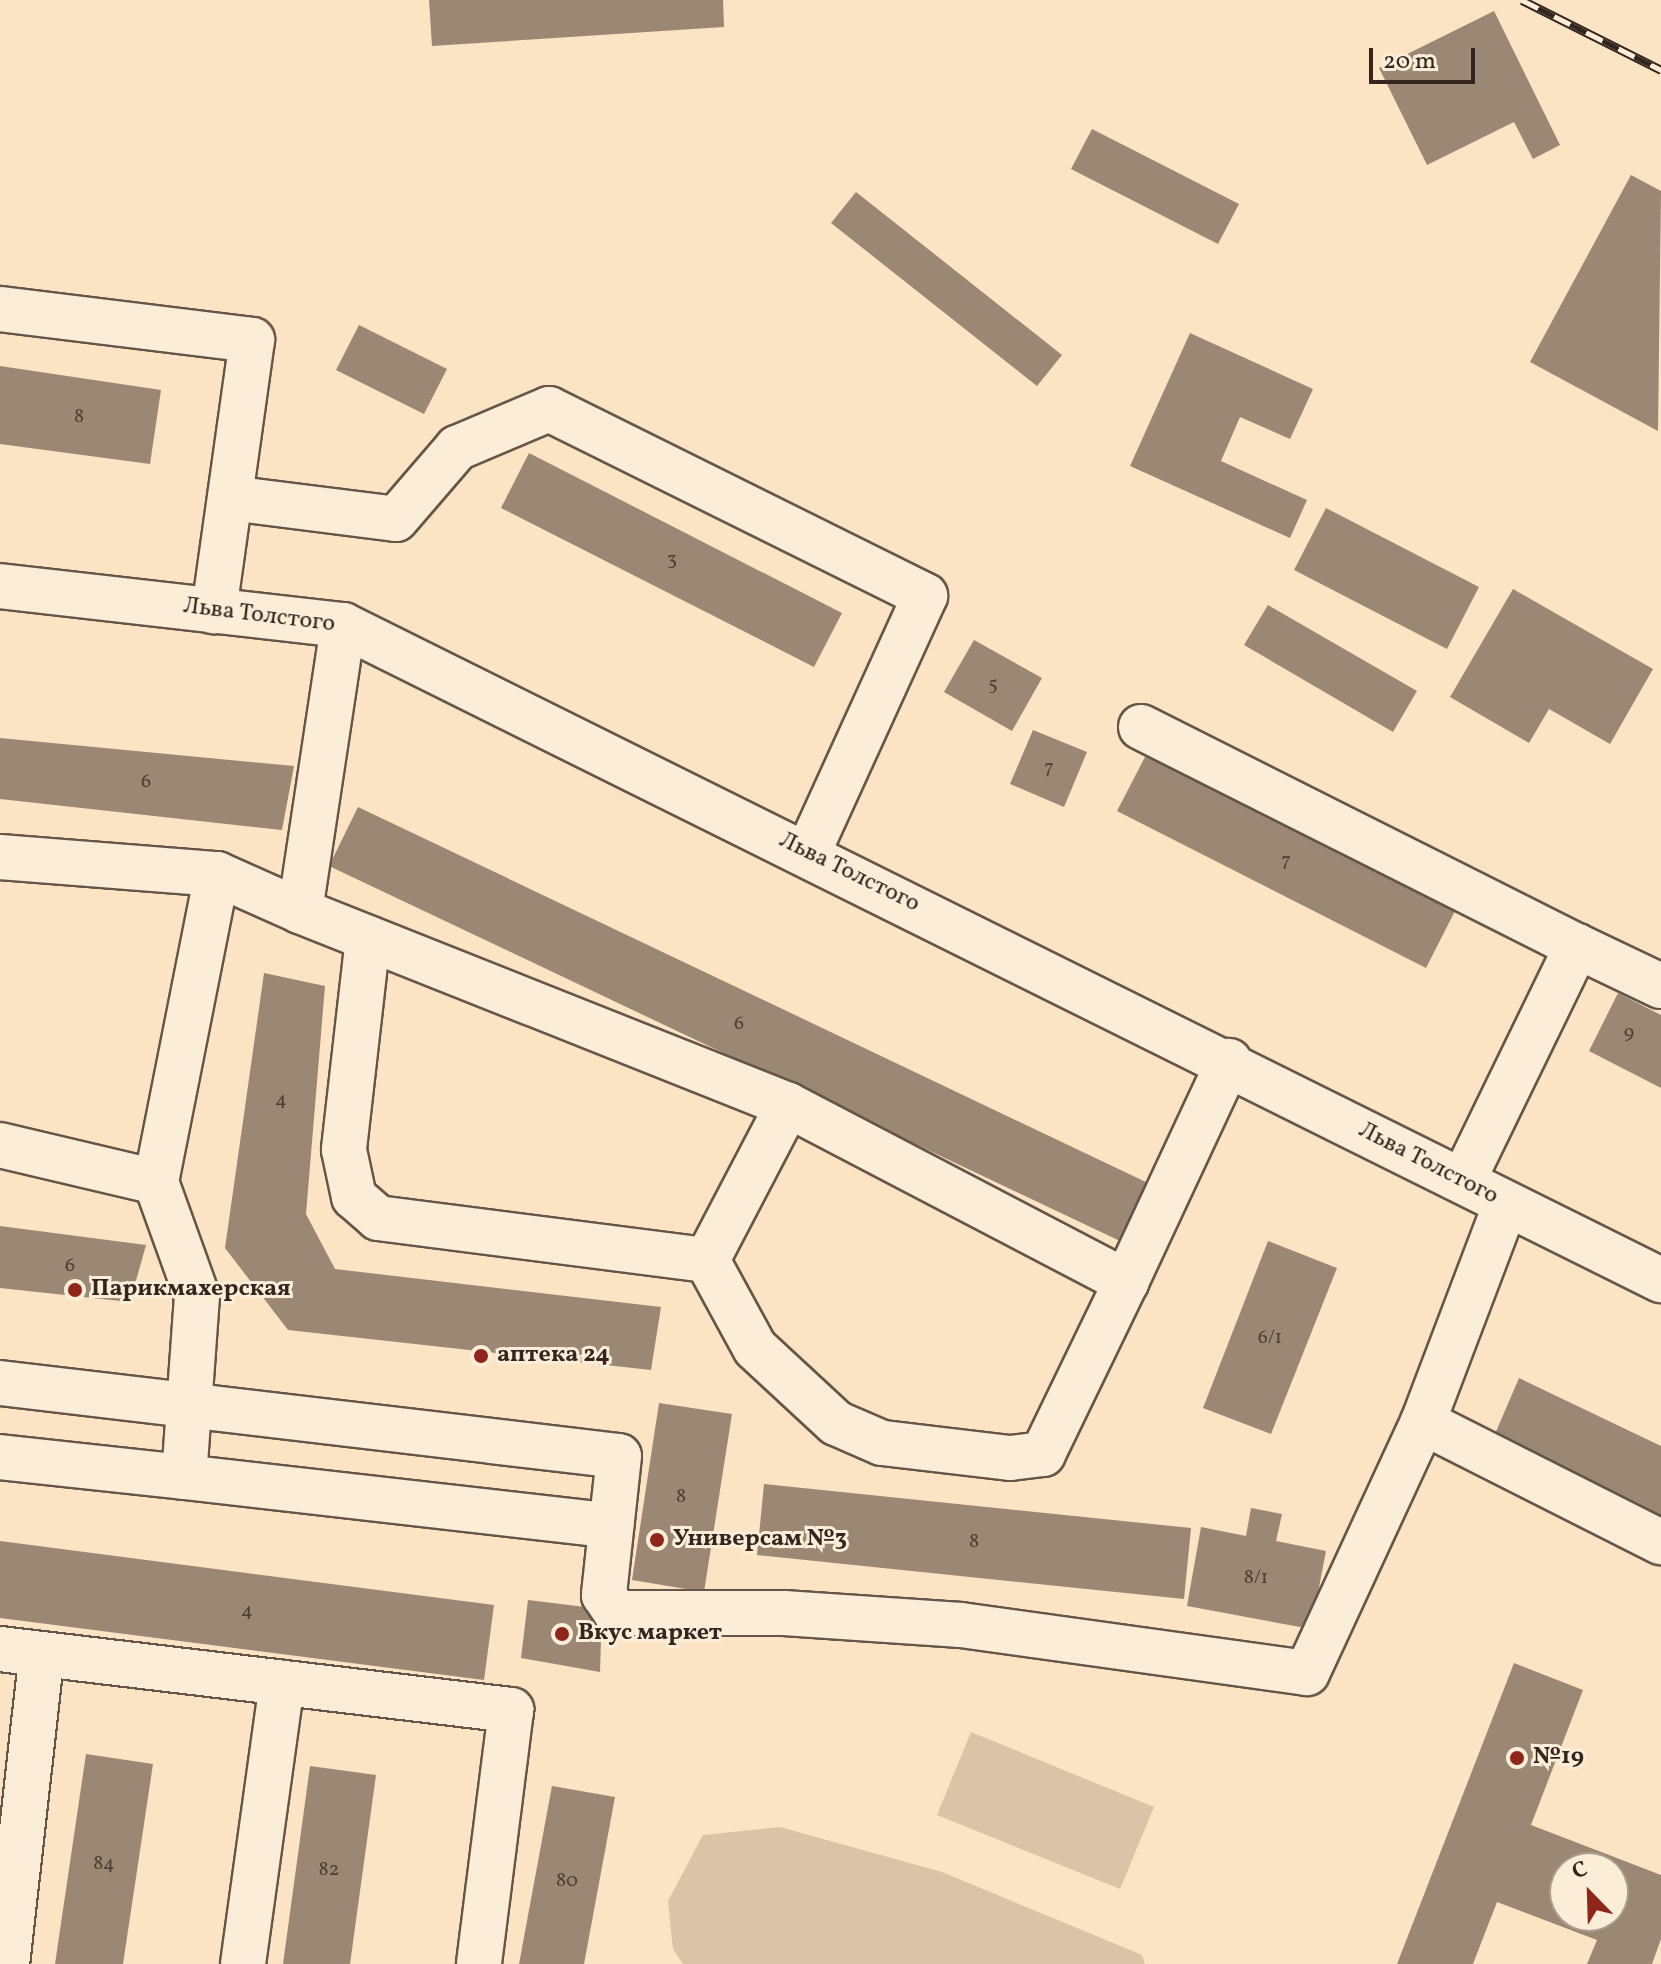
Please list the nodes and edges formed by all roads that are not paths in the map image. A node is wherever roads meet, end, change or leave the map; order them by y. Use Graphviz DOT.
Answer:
graph roads {
  1 [pos="0,309"];
  2 [pos="230,498"];
  3 [pos="0,586"];
  4 [pos="214,611"];
  5 [pos="343,625"];
  6 [pos="1141,727"];
  7 [pos="808,853"];
  8 [pos="0,857"];
  9 [pos="217,874"];
  10 [pos="300,911"];
  11 [pos="368,938"];
  12 [pos="1577,946"];
  13 [pos="1661,986"];
  14 [pos="1229,1061"];
  15 [pos="788,1105"];
  16 [pos="0,1145"];
  17 [pos="1463,1181"];
  18 [pos="156,1182"];
  19 [pos="1506,1204"];
  20 [pos="707,1260"];
  21 [pos="1661,1280"];
  22 [pos="1126,1282"];
  23 [pos="0,1383"];
  24 [pos="191,1404"];
  25 [pos="1423,1422"];
  26 [pos="0,1457"];
  27 [pos="184,1477"];
  28 [pos="611,1526"];
  29 [pos="1661,1542"];
  30 [pos="21,1651"];
  31 [pos="282,1683"];
  32 [pos="7,1964"];
  33 [pos="243,1964"];
  34 [pos="479,1964"];
  1 -- 2 [label="street"];
  2 -- 4 [label="street"];
  2 -- 7 [label="street"];
  3 -- 4 [label="street, Льва Толстого"];
  4 -- 5 [label="street, Льва Толстого"];
  5 -- 7 [label="street, Льва Толстого"];
  5 -- 10 [label="street"];
  6 -- 12 [label="street"];
  7 -- 14 [label="street, Льва Толстого"];
  8 -- 9 [label="street"];
  9 -- 10 [label="street"];
  9 -- 18 [label="street"];
  10 -- 11 [label="street"];
  11 -- 15 [label="street"];
  11 -- 20 [label="street"];
  12 -- 13 [label="street"];
  12 -- 17 [label="street"];
  14 -- 17 [label="street, Льва Толстого"];
  14 -- 22 [label="street"];
  15 -- 20 [label="street"];
  15 -- 22 [label="street"];
  16 -- 18 [label="street"];
  17 -- 19 [label="street, Льва Толстого"];
  18 -- 24 [label="street"];
  19 -- 21 [label="street, Льва Толстого"];
  19 -- 25 [label="street"];
  20 -- 22 [label="street"];
  23 -- 24 [label="street"];
  24 -- 27 [label="street"];
  24 -- 28 [label="street"];
  25 -- 28 [label="street"];
  25 -- 29 [label="street"];
  26 -- 27 [label="street"];
  27 -- 28 [label="street"];
  30 -- 31 [label="street"];
  30 -- 32 [label="street"];
  31 -- 33 [label="street"];
  31 -- 34 [label="street"];
}
